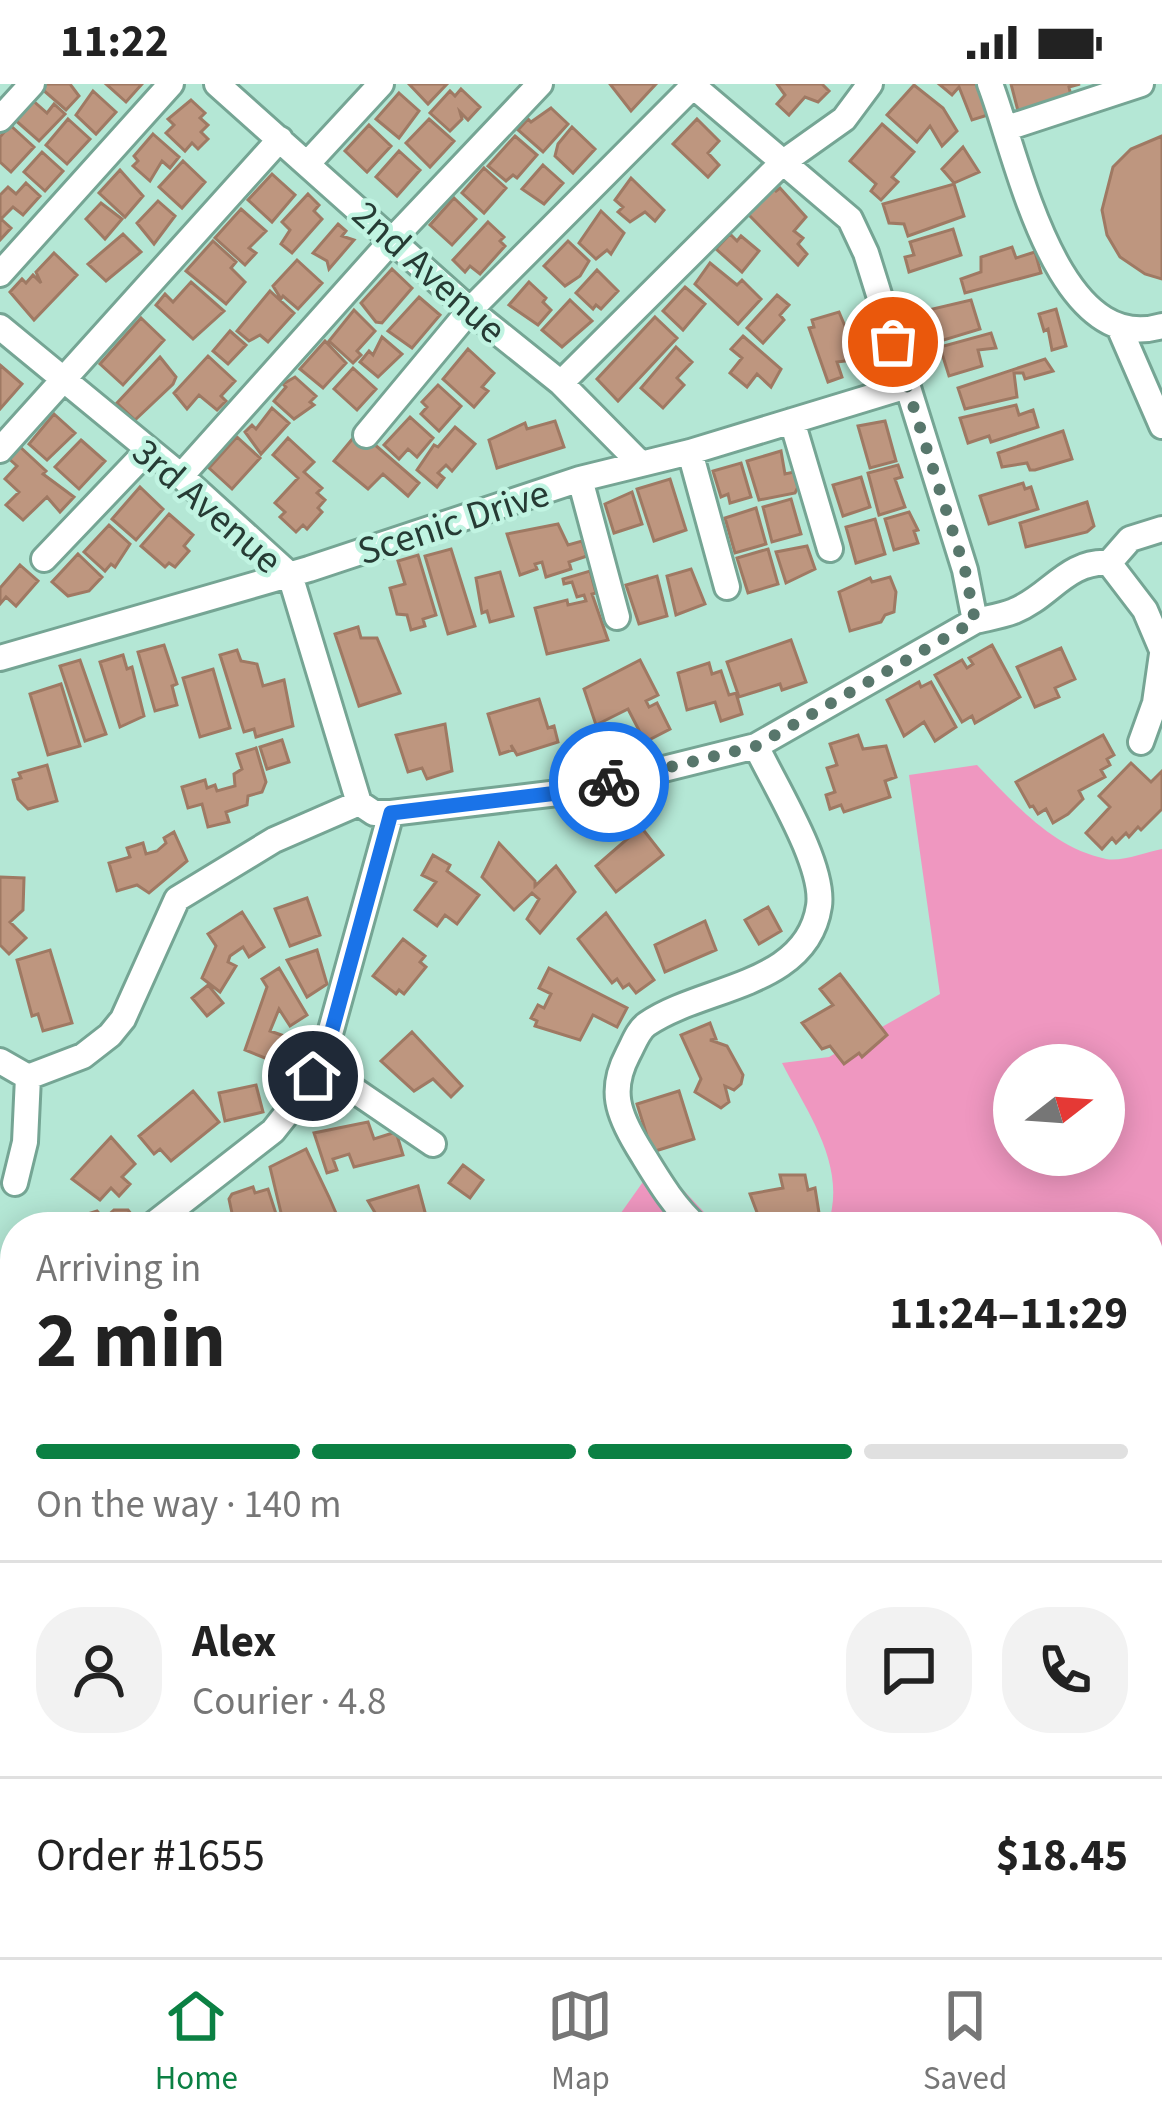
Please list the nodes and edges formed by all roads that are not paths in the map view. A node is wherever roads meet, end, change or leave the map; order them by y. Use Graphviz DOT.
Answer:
graph roads {
  1 [pos="32,84"];
  2 [pos="171,84"];
  3 [pos="381,84"];
  4 [pos="540,84"];
  5 [pos="870,84"];
  6 [pos="990,84"];
  7 [pos="1141,84"];
  8 [pos="221,85"];
  9 [pos="696,86"];
  10 [pos="0,119"];
  11 [pos="1007,128"];
  12 [pos="280,139"];
  13 [pos="308,163"];
  14 [pos="782,164"];
  15 [pos="394,238"];
  16 [pos="0,274"];
  17 [pos="470,310"];
  18 [pos="1162,326"];
  19 [pos="0,327"];
  20 [pos="1119,327"];
  21 [pos="64,380"];
  22 [pos="561,383"];
  23 [pos="907,386"];
  24 [pos="792,421"];
  25 [pos="1162,426"];
  26 [pos="366,435"];
  27 [pos="0,450"];
  28 [pos="147,451"];
  29 [pos="690,452"];
  30 [pos="640,463"];
  31 [pos="181,476"];
  32 [pos="580,479"];
  33 [pos="1162,529"];
  34 [pos="830,550"];
  35 [pos="44,559"];
  36 [pos="1109,563"];
  37 [pos="290,575"];
  38 [pos="727,587"];
  39 [pos="617,616"];
  40 [pos="975,621"];
  41 [pos="1162,652"];
  42 [pos="0,658"];
  43 [pos="1141,742"];
  44 [pos="756,746"];
  45 [pos="359,803"];
  46 [pos="391,813"];
  47 [pos="0,1061"];
  48 [pos="313,1076"];
  49 [pos="28,1077"];
  50 [pos="433,1144"];
  51 [pos="15,1183"];
  52 [pos="169,1212"];
  53 [pos="681,1212"];
  1 -- 10 [label="street"];
  2 -- 16 [label="street"];
  3 -- 13 [label="street"];
  4 -- 15 [label="street"];
  5 -- 14 [label="street"];
  6 -- 11 [label="street"];
  7 -- 11 [label="street"];
  8 -- 12 [label="street, 2nd Avenue"];
  9 -- 14 [label="street"];
  9 -- 17 [label="street"];
  11 -- 20 [label="street"];
  12 -- 13 [label="street, 2nd Avenue"];
  12 -- 21 [label="street"];
  13 -- 15 [label="street, 2nd Avenue"];
  14 -- 22 [label="street"];
  14 -- 23 [label="street"];
  15 -- 17 [label="street, 2nd Avenue"];
  15 -- 31 [label="street"];
  17 -- 22 [label="street, 2nd Avenue"];
  17 -- 26 [label="street"];
  18 -- 20 [label="street"];
  19 -- 21 [label="street, 3rd Avenue"];
  20 -- 25 [label="street"];
  21 -- 27 [label="street"];
  21 -- 28 [label="street, 3rd Avenue"];
  22 -- 30 [label="street, 2nd Avenue"];
  23 -- 24 [label="street, Scenic Drive"];
  23 -- 40 [label="street"];
  24 -- 29 [label="street, Scenic Drive"];
  24 -- 34 [label="street"];
  28 -- 31 [label="street, 3rd Avenue"];
  28 -- 35 [label="street"];
  29 -- 30 [label="street, Scenic Drive"];
  29 -- 38 [label="street"];
  30 -- 32 [label="street, Scenic Drive"];
  31 -- 37 [label="street, 3rd Avenue"];
  32 -- 37 [label="street, Scenic Drive"];
  32 -- 39 [label="street"];
  33 -- 36 [label="street"];
  36 -- 40 [label="street"];
  36 -- 41 [label="street"];
  37 -- 42 [label="street, Scenic Drive"];
  37 -- 45 [label="street, 3rd Avenue"];
  40 -- 44 [label="street"];
  41 -- 43 [label="street"];
  44 -- 46 [label="street"];
  44 -- 53 [label="street"];
  45 -- 46 [label="street"];
  45 -- 49 [label="street"];
  46 -- 48 [label="street"];
  47 -- 49 [label="street"];
  48 -- 50 [label="street"];
  48 -- 52 [label="street"];
  49 -- 51 [label="street"];
}
